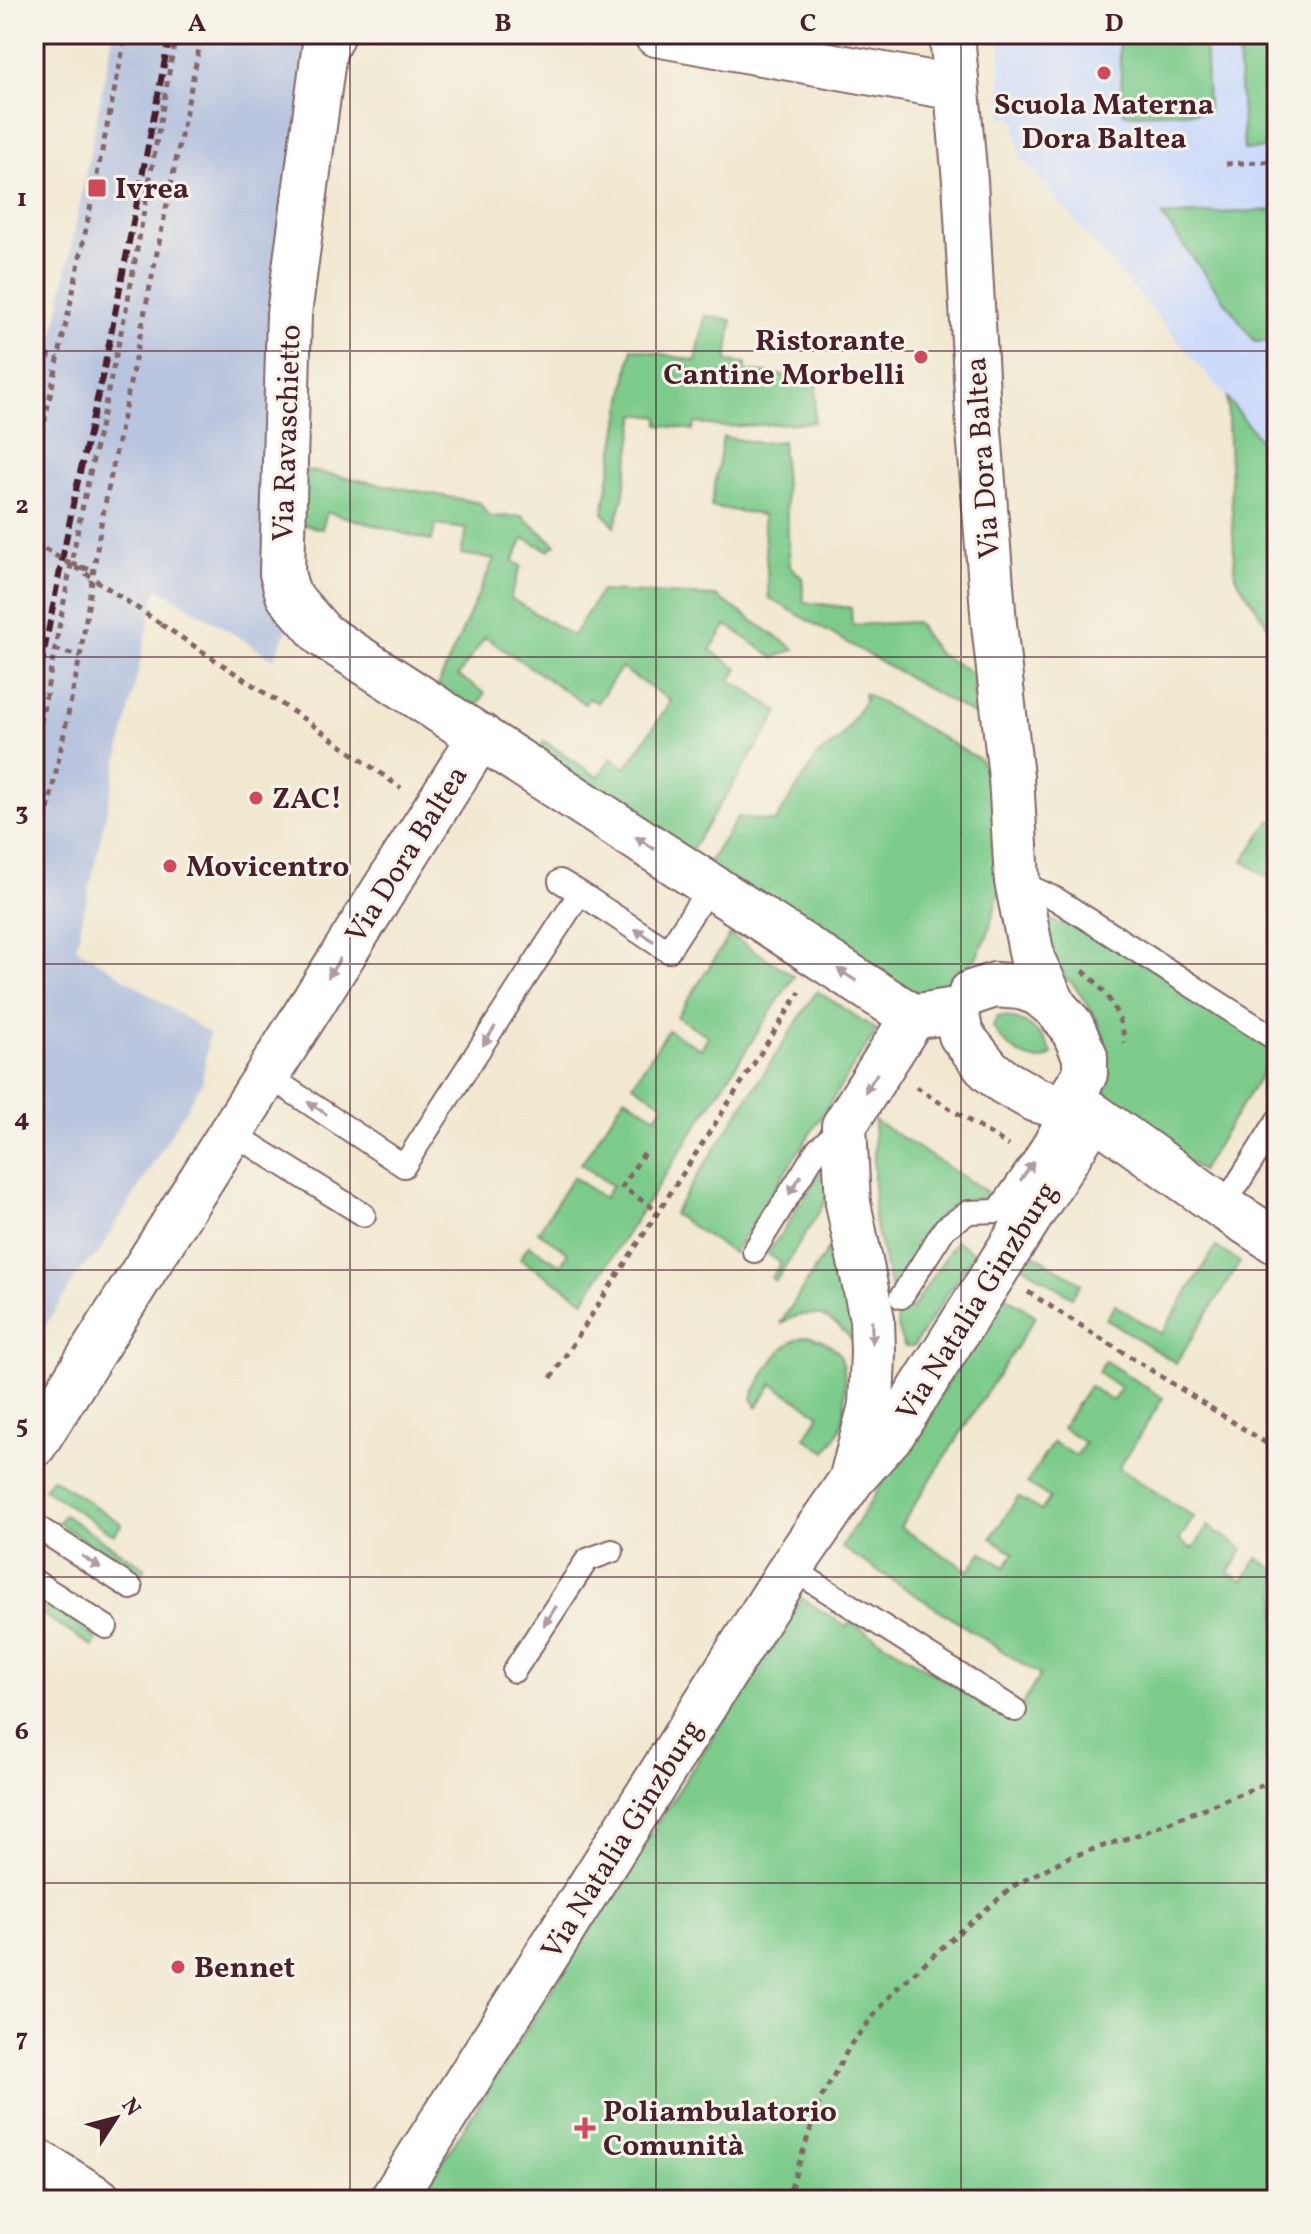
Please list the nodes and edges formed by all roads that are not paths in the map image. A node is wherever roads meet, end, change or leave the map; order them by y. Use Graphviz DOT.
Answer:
graph roads {
  1 [pos="332,34"];
  2 [pos="656,34"];
  3 [pos="952,34"];
  4 [pos="956,88"];
  5 [pos="481,736"];
  6 [pos="1017,881"];
  7 [pos="710,886"];
  8 [pos="964,1002"];
  9 [pos="1055,1007"];
  10 [pos="913,1017"];
  11 [pos="1277,1040"];
  12 [pos="248,1104"];
  13 [pos="1073,1107"];
  14 [pos="1277,1121"];
  15 [pos="844,1126"];
  16 [pos="1223,1207"];
  17 [pos="364,1215"];
  18 [pos="1277,1242"];
  19 [pos="754,1251"];
  20 [pos="901,1297"];
  21 [pos="34,1445"];
  22 [pos="852,1479"];
  23 [pos="34,1525"];
  24 [pos="612,1551"];
  25 [pos="791,1568"];
  26 [pos="34,1581"];
  27 [pos="131,1588"];
  28 [pos="106,1627"];
  29 [pos="514,1671"];
  30 [pos="1015,1710"];
  31 [pos="34,2159"];
  32 [pos="99,2200"];
  33 [pos="392,2200"];
  1 -- 5 [label="street, Via Ravaschietto"];
  2 -- 4 [label="street"];
  3 -- 4 [label="street, Via Dora Baltea"];
  4 -- 6 [label="street, Via Dora Baltea"];
  7 -- 5 [label="street, Via Dora Baltea, one-way"];
  5 -- 12 [label="street, Via Dora Baltea, one-way"];
  6 -- 8 [label="street, Via Dora Baltea"];
  6 -- 9 [label="street, Via Dora Baltea"];
  6 -- 11 [label="lane"];
  10 -- 7 [label="street, Via Dora Baltea, one-way"];
  7 -- 12 [label="lane, one-way"];
  8 -- 9 [label="street"];
  8 -- 10 [label="street"];
  8 -- 13 [label="street"];
  9 -- 13 [label="street"];
  10 -- 15 [label="street, one-way"];
  12 -- 17 [label="lane"];
  12 -- 21 [label="street, Via Dora Baltea"];
  13 -- 16 [label="street"];
  20 -- 13 [label="lane, one-way"];
  13 -- 22 [label="street, Via Natalia Ginzburg"];
  14 -- 16 [label="lane"];
  15 -- 19 [label="lane, one-way"];
  15 -- 22 [label="street, Via Natalia Ginzburg, one-way"];
  16 -- 18 [label="street"];
  22 -- 25 [label="street, Via Natalia Ginzburg"];
  23 -- 27 [label="lane, one-way"];
  24 -- 29 [label="lane, one-way"];
  25 -- 30 [label="lane"];
  25 -- 33 [label="street, Via Natalia Ginzburg"];
  26 -- 28 [label="lane"];
  31 -- 32 [label="street"];
}
